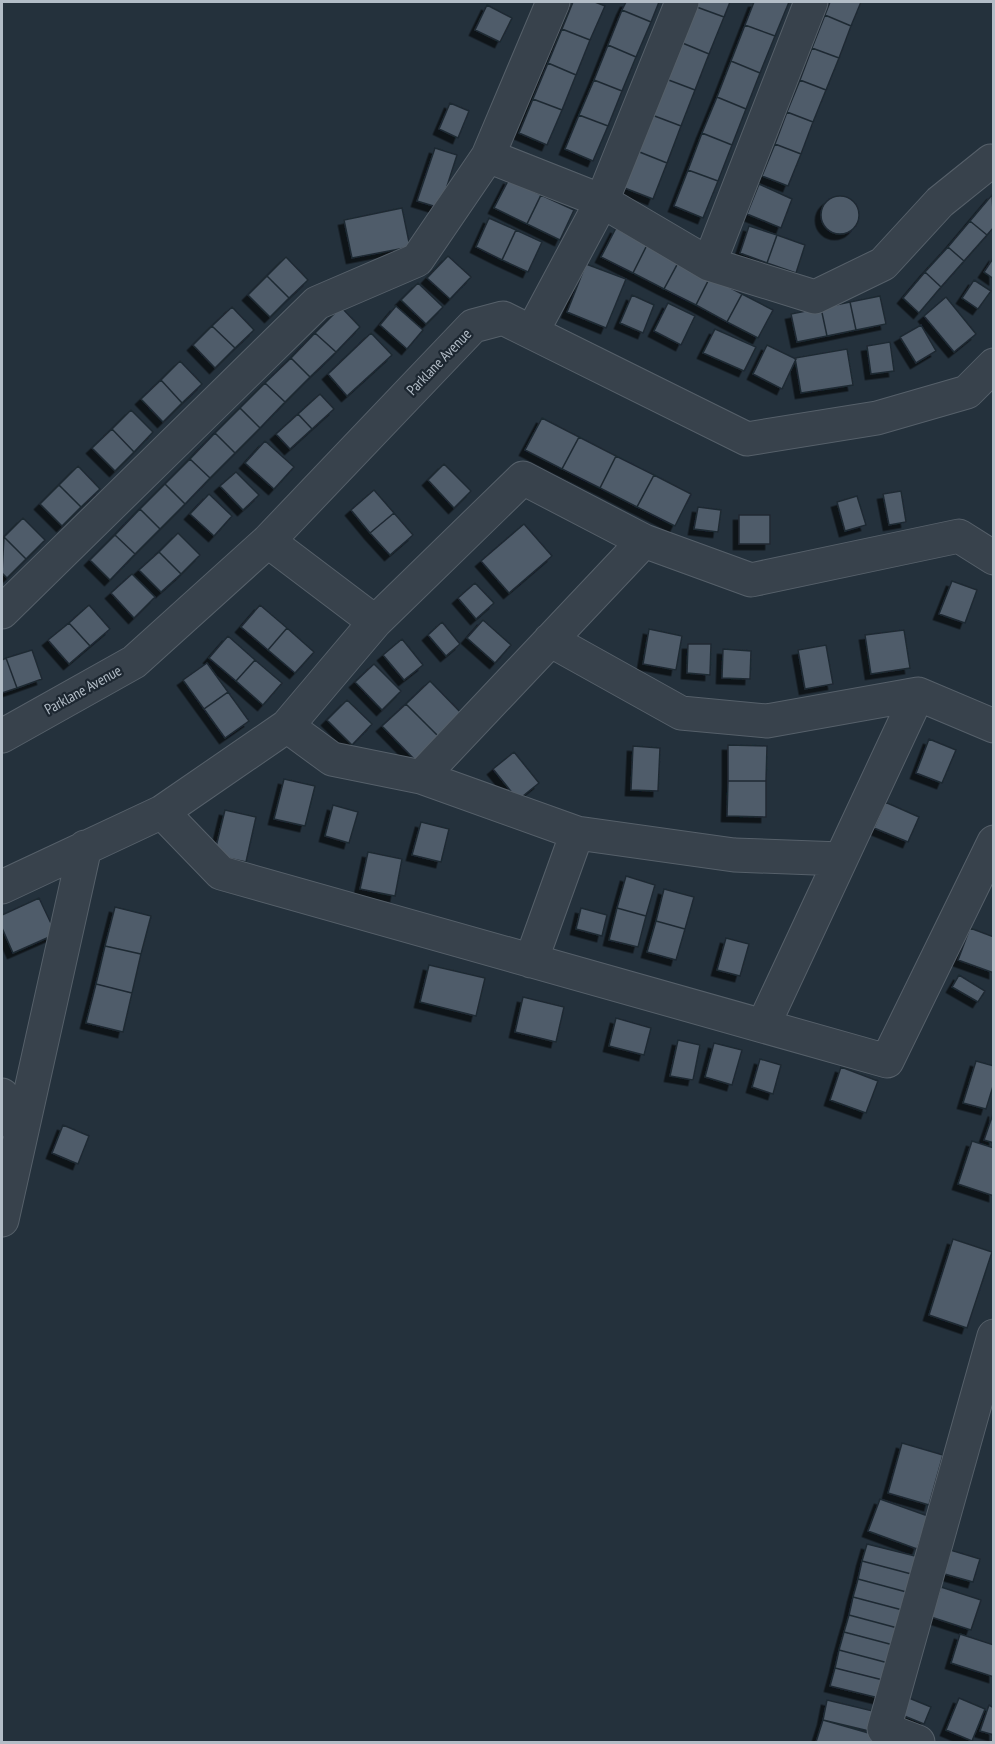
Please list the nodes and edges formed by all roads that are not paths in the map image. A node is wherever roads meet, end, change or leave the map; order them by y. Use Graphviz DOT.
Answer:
graph roads {
  1 [pos="553,2"];
  2 [pos="682,2"];
  3 [pos="811,2"];
  4 [pos="488,156"];
  5 [pos="993,162"];
  6 [pos="602,201"];
  7 [pos="709,264"];
  8 [pos="532,332"];
  9 [pos="993,365"];
  10 [pos="644,541"];
  11 [pos="268,542"];
  12 [pos="993,558"];
  13 [pos="2,612"];
  14 [pos="375,622"];
  15 [pos="550,640"];
  16 [pos="918,694"];
  17 [pos="287,726"];
  18 [pos="993,726"];
  19 [pos="2,736"];
  20 [pos="421,777"];
  21 [pos="162,812"];
  22 [pos="577,833"];
  23 [pos="993,842"];
  24 [pos="85,848"];
  25 [pos="841,859"];
  26 [pos="2,887"];
  27 [pos="531,961"];
  28 [pos="764,1026"];
  29 [pos="2,1095"];
  30 [pos="21,1135"];
  31 [pos="2,1220"];
  32 [pos="993,1336"];
  33 [pos="918,1743"];
  1 -- 4 [label="street"];
  2 -- 6 [label="street"];
  3 -- 7 [label="street"];
  4 -- 6 [label="street"];
  4 -- 13 [label="street"];
  5 -- 7 [label="street"];
  6 -- 7 [label="street"];
  6 -- 8 [label="street"];
  8 -- 9 [label="street, Parklane Avenue"];
  8 -- 11 [label="street, Parklane Avenue"];
  10 -- 12 [label="street"];
  10 -- 14 [label="street"];
  10 -- 15 [label="street"];
  11 -- 14 [label="street"];
  11 -- 19 [label="street, Parklane Avenue"];
  14 -- 17 [label="street"];
  15 -- 16 [label="street"];
  15 -- 20 [label="street"];
  16 -- 18 [label="street"];
  16 -- 25 [label="street"];
  17 -- 20 [label="street"];
  17 -- 21 [label="street"];
  20 -- 22 [label="street"];
  21 -- 24 [label="street"];
  21 -- 27 [label="street"];
  22 -- 25 [label="street"];
  22 -- 27 [label="street"];
  23 -- 28 [label="street"];
  24 -- 26 [label="street"];
  24 -- 30 [label="street"];
  25 -- 28 [label="street"];
  27 -- 28 [label="street"];
  29 -- 30 [label="street"];
  30 -- 31 [label="street"];
  32 -- 33 [label="street"];
}
